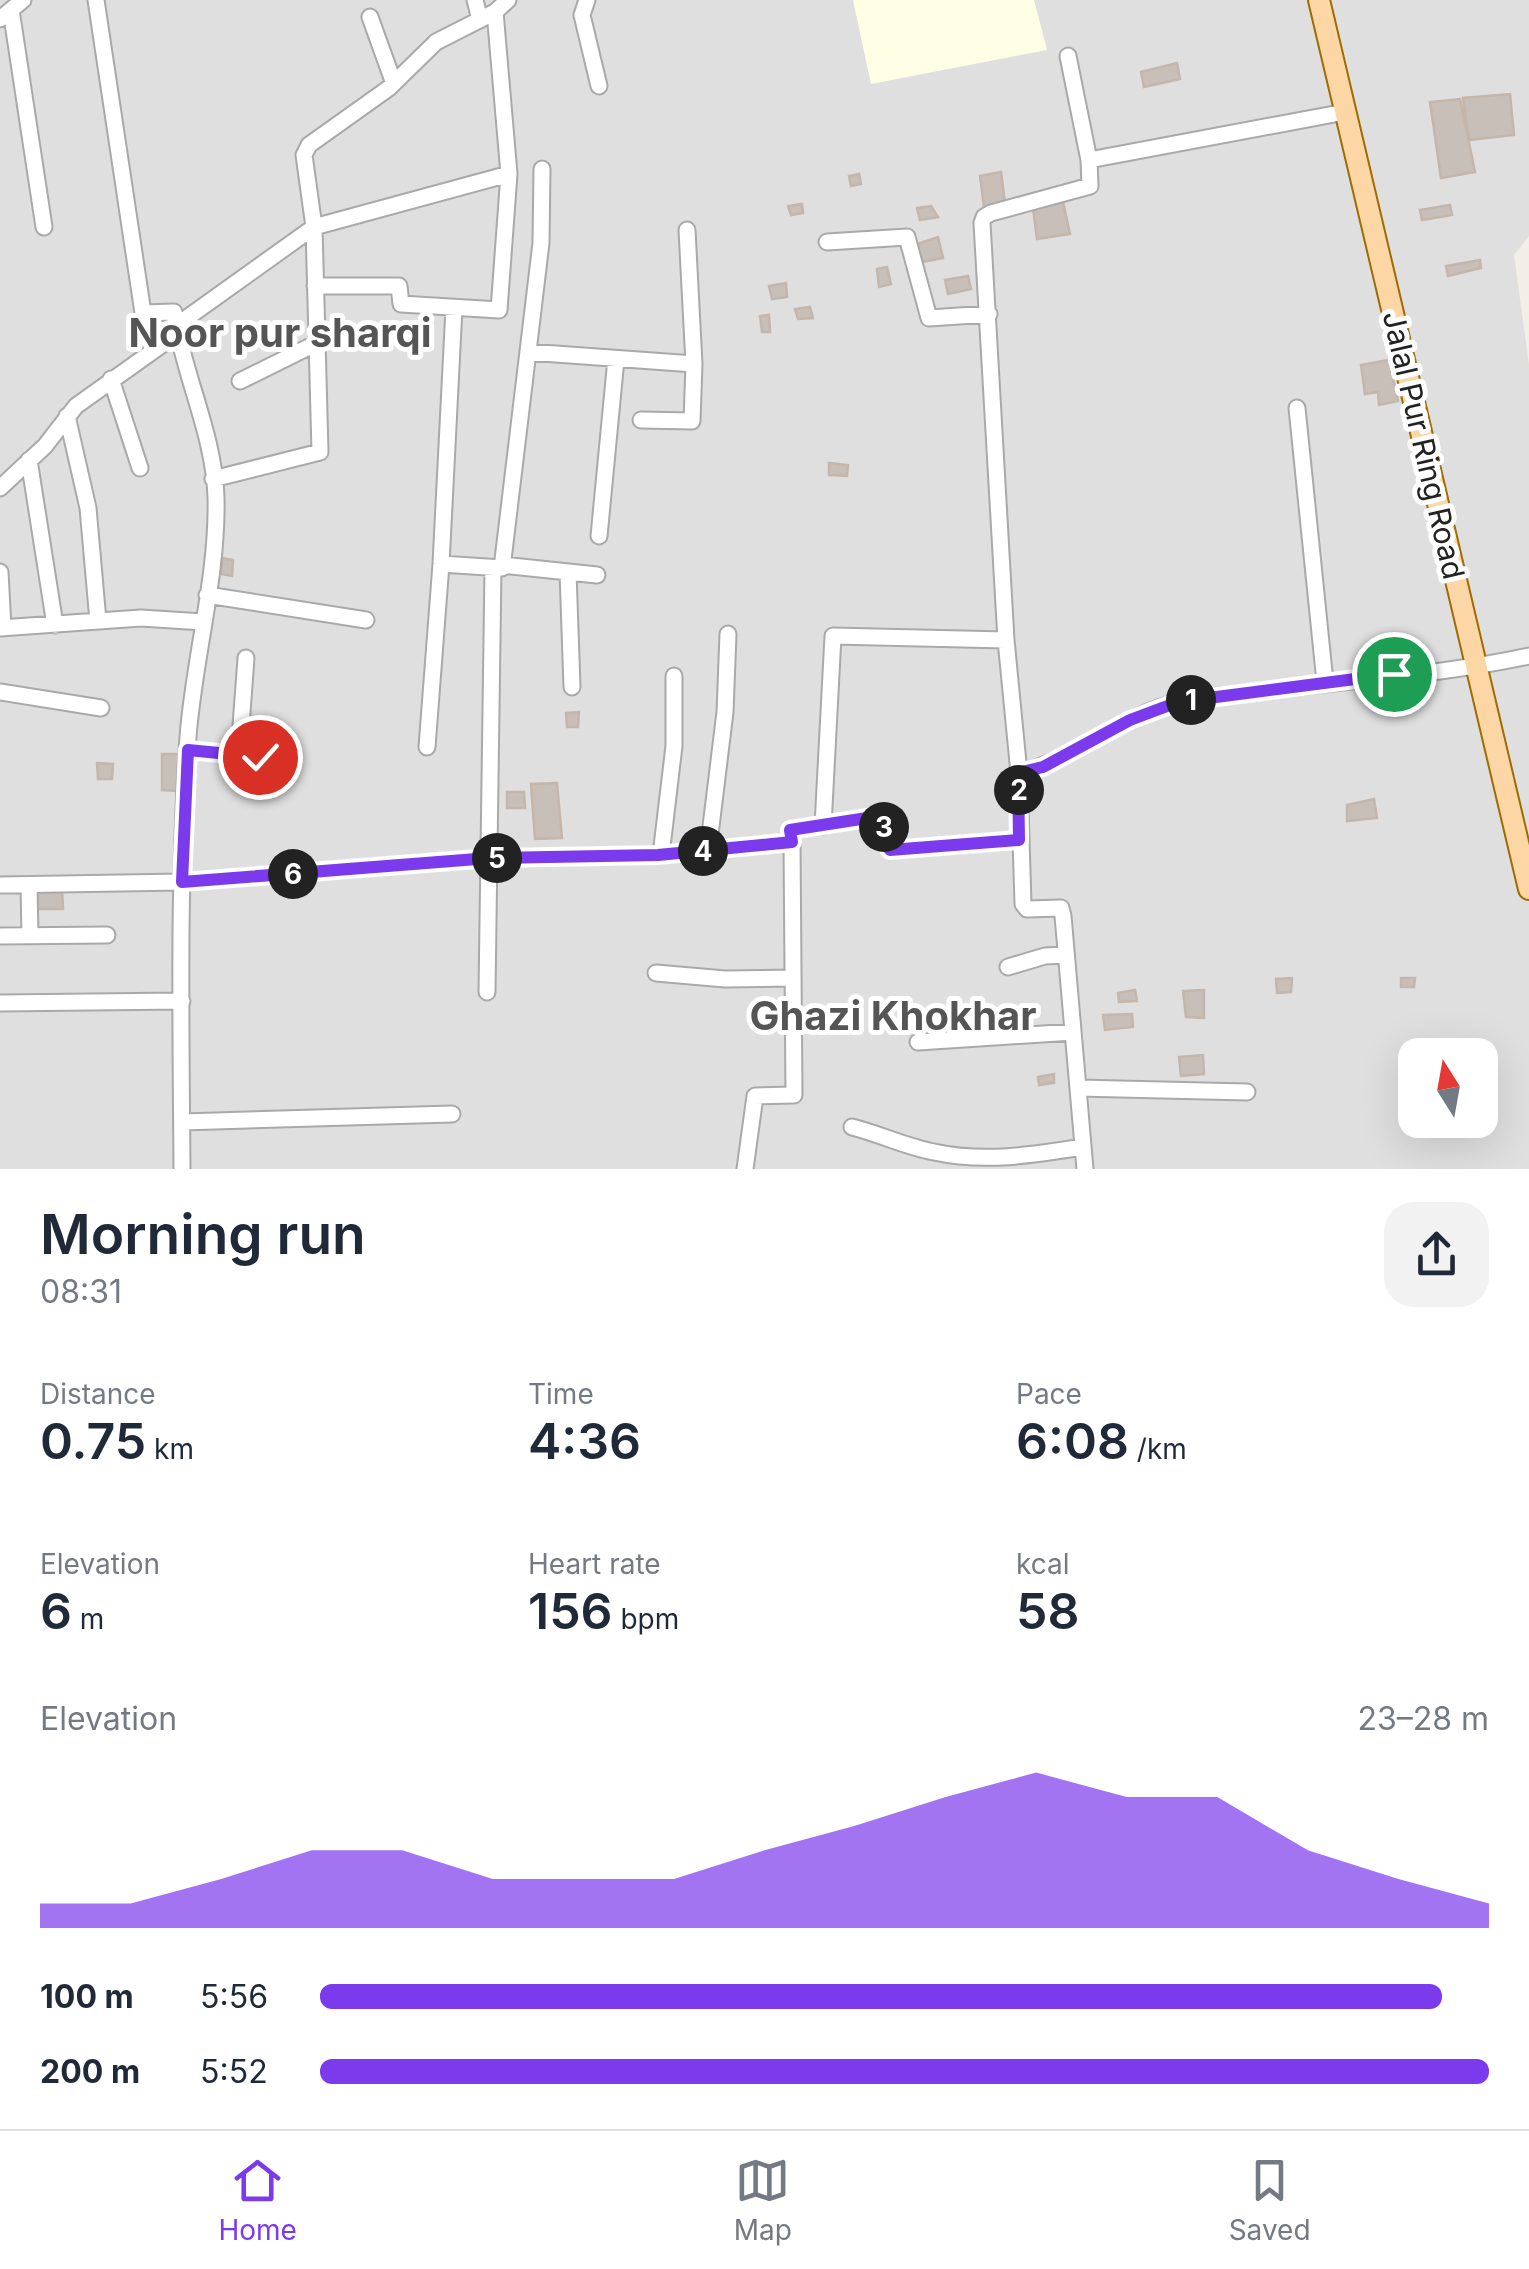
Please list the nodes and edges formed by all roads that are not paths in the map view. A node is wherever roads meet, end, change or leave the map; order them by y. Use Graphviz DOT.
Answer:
graph roads {
  1 [pos="96,0"];
  2 [pos="476,0"];
  3 [pos="508,0"];
  4 [pos="587,0"];
  5 [pos="1319,0"];
  6 [pos="11,10"];
  7 [pos="495,12"];
  8 [pos="370,17"];
  9 [pos="480,20"];
  10 [pos="1068,56"];
  11 [pos="393,81"];
  12 [pos="599,86"];
  13 [pos="1345,112"];
  14 [pos="1089,160"];
  15 [pos="542,169"];
  16 [pos="509,174"];
  17 [pos="44,227"];
  18 [pos="314,227"];
  19 [pos="687,230"];
  20 [pos="827,242"];
  21 [pos="316,286"];
  22 [pos="454,308"];
  23 [pos="989,314"];
  24 [pos="177,334"];
  25 [pos="317,344"];
  26 [pos="528,352"];
  27 [pos="616,359"];
  28 [pos="694,364"];
  29 [pos="111,379"];
  30 [pos="240,381"];
  31 [pos="1297,408"];
  32 [pos="67,416"];
  33 [pos="642,420"];
  34 [pos="0,462"];
  35 [pos="24,466"];
  36 [pos="140,468"];
  37 [pos="213,479"];
  38 [pos="0,488"];
  39 [pos="599,536"];
  40 [pos="441,564"];
  41 [pos="498,567"];
  42 [pos="0,572"];
  43 [pos="568,572"];
  44 [pos="597,575"];
  45 [pos="207,596"];
  46 [pos="366,620"];
  47 [pos="98,621"];
  48 [pos="203,622"];
  49 [pos="56,625"];
  50 [pos="2,628"];
  51 [pos="728,634"];
  52 [pos="1006,640"];
  53 [pos="1529,656"];
  54 [pos="246,658"];
  55 [pos="1477,667"];
  56 [pos="674,676"];
  57 [pos="1325,682"];
  58 [pos="572,686"];
  59 [pos="0,692"];
  60 [pos="101,708"];
  61 [pos="427,747"];
  62 [pos="188,750"];
  63 [pos="238,753"];
  64 [pos="260,757"];
  65 [pos="1018,773"];
  66 [pos="823,826"];
  67 [pos="1019,840"];
  68 [pos="792,842"];
  69 [pos="708,851"];
  70 [pos="661,854"];
  71 [pos="490,858"];
  72 [pos="182,882"];
  73 [pos="28,884"];
  74 [pos="0,885"];
  75 [pos="1529,889"];
  76 [pos="107,935"];
  77 [pos="0,936"];
  78 [pos="30,936"];
  79 [pos="1066,954"];
  80 [pos="1008,966"];
  81 [pos="656,974"];
  82 [pos="793,978"];
  83 [pos="487,992"];
  84 [pos="182,1001"];
  85 [pos="0,1002"];
  86 [pos="1073,1032"];
  87 [pos="918,1042"];
  88 [pos="1078,1088"];
  89 [pos="1247,1092"];
  90 [pos="452,1114"];
  91 [pos="182,1122"];
  92 [pos="852,1126"];
  93 [pos="1083,1146"];
  94 [pos="182,1169"];
  95 [pos="745,1169"];
  96 [pos="1085,1169"];
  1 -- 24 [label="street"];
  2 -- 9 [label="street"];
  3 -- 7 [label="street"];
  4 -- 12 [label="street"];
  5 -- 13 [label="main road, Jalal Pur Ring Road"];
  6 -- 17 [label="street"];
  7 -- 9 [label="street"];
  7 -- 16 [label="street"];
  8 -- 11 [label="street"];
  9 -- 11 [label="street"];
  10 -- 14 [label="street"];
  11 -- 18 [label="street"];
  13 -- 14 [label="street"];
  13 -- 55 [label="main road, Jalal Pur Ring Road"];
  14 -- 23 [label="street"];
  15 -- 26 [label="street"];
  16 -- 18 [label="street"];
  16 -- 22 [label="street"];
  18 -- 21 [label="street"];
  18 -- 24 [label="street"];
  19 -- 28 [label="street"];
  20 -- 23 [label="street"];
  21 -- 22 [label="street"];
  21 -- 25 [label="street"];
  22 -- 40 [label="street"];
  23 -- 52 [label="street"];
  24 -- 29 [label="street"];
  24 -- 37 [label="street"];
  25 -- 30 [label="street"];
  25 -- 37 [label="street"];
  26 -- 27 [label="street"];
  26 -- 41 [label="street"];
  27 -- 28 [label="street"];
  27 -- 39 [label="street"];
  28 -- 33 [label="street"];
  29 -- 32 [label="street"];
  29 -- 36 [label="street"];
  31 -- 57 [label="street"];
  32 -- 35 [label="street"];
  32 -- 47 [label="street"];
  34 -- 35 [label="street"];
  35 -- 38 [label="street"];
  35 -- 49 [label="street"];
  37 -- 45 [label="street"];
  40 -- 41 [label="street"];
  40 -- 61 [label="street"];
  41 -- 43 [label="street"];
  41 -- 71 [label="street"];
  42 -- 50 [label="street"];
  43 -- 44 [label="street"];
  43 -- 58 [label="street"];
  45 -- 46 [label="street"];
  45 -- 48 [label="street"];
  47 -- 48 [label="street"];
  47 -- 49 [label="street"];
  48 -- 62 [label="street"];
  49 -- 50 [label="street"];
  51 -- 69 [label="street"];
  52 -- 65 [label="street"];
  52 -- 66 [label="street"];
  53 -- 55 [label="street"];
  54 -- 63 [label="street"];
  55 -- 57 [label="street"];
  55 -- 75 [label="main road, Jalal Pur Ring Road"];
  56 -- 70 [label="street"];
  57 -- 65 [label="street"];
  59 -- 60 [label="street"];
  62 -- 63 [label="street"];
  62 -- 72 [label="street"];
  63 -- 64 [label="street"];
  65 -- 67 [label="street"];
  66 -- 67 [label="street"];
  66 -- 68 [label="street"];
  67 -- 79 [label="street"];
  68 -- 69 [label="street"];
  68 -- 82 [label="street"];
  69 -- 70 [label="street"];
  70 -- 71 [label="street"];
  71 -- 72 [label="street"];
  71 -- 83 [label="street"];
  72 -- 73 [label="street"];
  72 -- 84 [label="street"];
  73 -- 74 [label="street"];
  73 -- 78 [label="street"];
  76 -- 78 [label="street"];
  77 -- 78 [label="street"];
  79 -- 80 [label="street"];
  79 -- 86 [label="street"];
  81 -- 82 [label="street"];
  82 -- 95 [label="street"];
  84 -- 85 [label="street"];
  84 -- 91 [label="street"];
  86 -- 87 [label="street"];
  86 -- 88 [label="street"];
  88 -- 89 [label="street"];
  88 -- 93 [label="street"];
  90 -- 91 [label="street"];
  91 -- 94 [label="street"];
  92 -- 93 [label="street"];
  93 -- 96 [label="street"];
}
